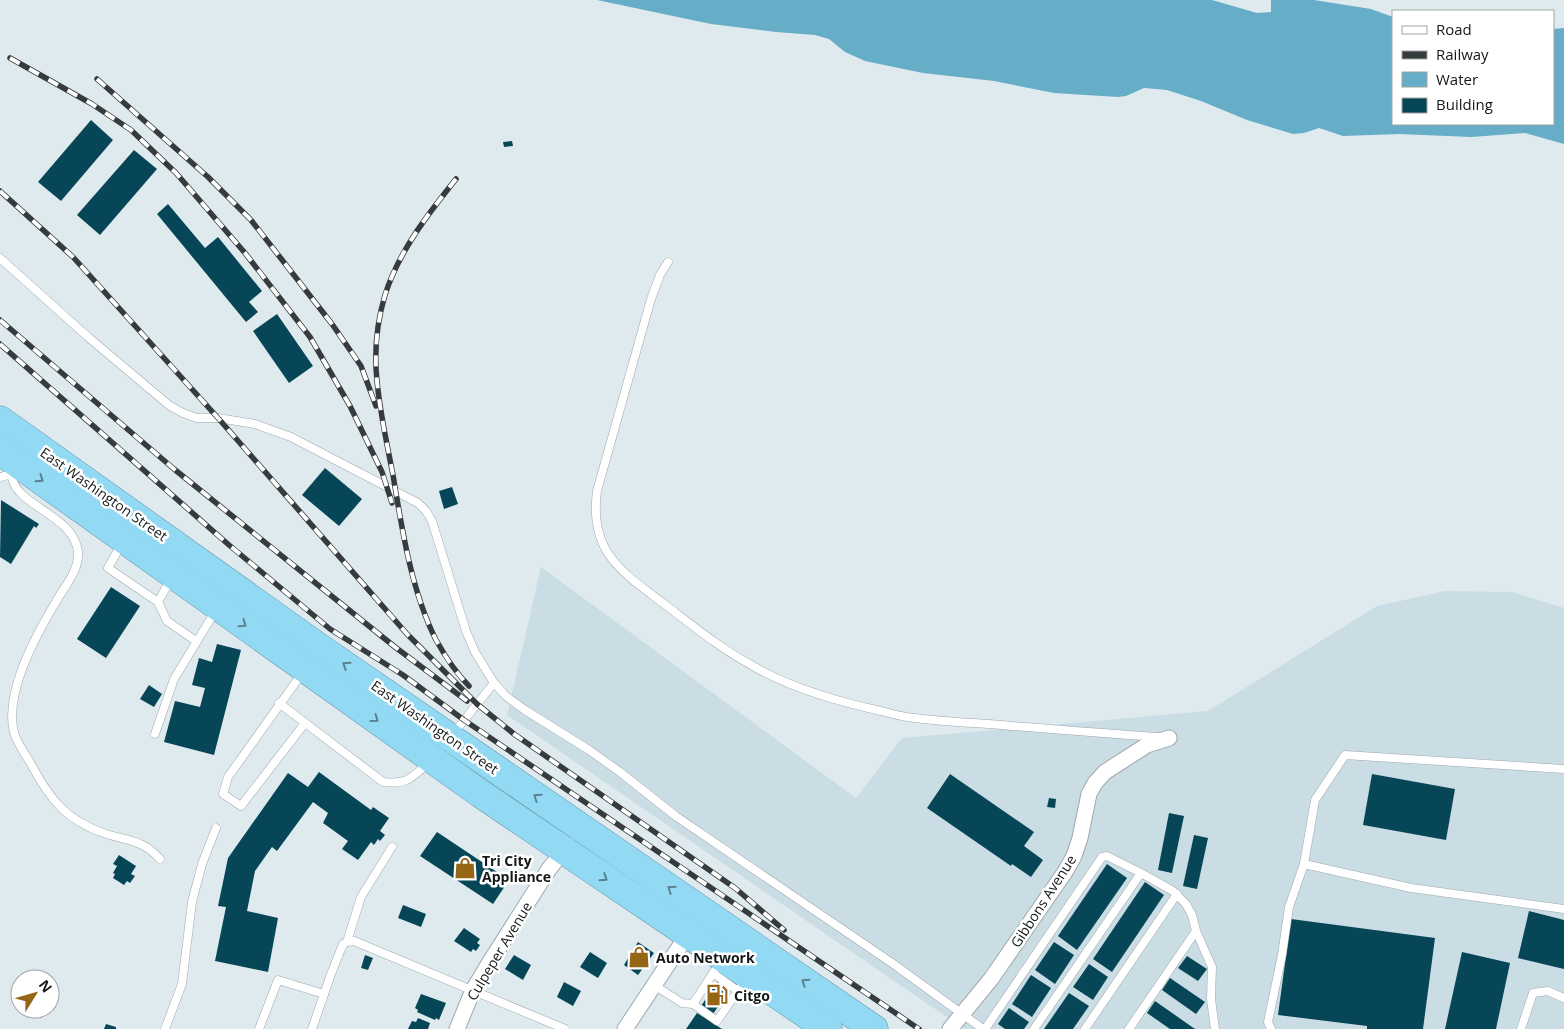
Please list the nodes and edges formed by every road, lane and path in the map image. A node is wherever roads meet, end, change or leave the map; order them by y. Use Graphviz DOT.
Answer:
graph roads {
  1 [pos="0,258"];
  2 [pos="668,262"];
  3 [pos="0,420"];
  4 [pos="16,460"];
  5 [pos="124,540"];
  6 [pos="174,575"];
  7 [pos="158,602"];
  8 [pos="218,606"];
  9 [pos="196,641"];
  10 [pos="313,658"];
  11 [pos="494,683"];
  12 [pos="280,703"];
  13 [pos="305,723"];
  14 [pos="155,734"];
  15 [pos="1169,738"];
  16 [pos="441,748"];
  17 [pos="1564,769"];
  18 [pos="216,828"];
  19 [pos="582,829"];
  20 [pos="392,846"];
  21 [pos="564,850"];
  22 [pos="160,859"];
  23 [pos="1304,864"];
  24 [pos="1141,873"];
  25 [pos="1176,894"];
  26 [pos="1564,909"];
  27 [pos="703,911"];
  28 [pos="1196,931"];
  29 [pos="688,934"];
  30 [pos="347,942"];
  31 [pos="718,966"];
  32 [pos="743,983"];
  33 [pos="654,985"];
  34 [pos="473,990"];
  35 [pos="324,994"];
  36 [pos="1564,998"];
  37 [pos="693,1004"];
  38 [pos="962,1014"];
  39 [pos="817,1018"];
  40 [pos="165,1029"];
  41 [pos="259,1029"];
  42 [pos="312,1029"];
  43 [pos="457,1029"];
  44 [pos="564,1029"];
  45 [pos="625,1029"];
  46 [pos="874,1029"];
  47 [pos="950,1029"];
  48 [pos="984,1029"];
  49 [pos="1034,1029"];
  50 [pos="1085,1029"];
  51 [pos="1129,1029"];
  52 [pos="1215,1029"];
  53 [pos="1271,1029"];
  54 [pos="1521,1029"];
  1 -- 11 [label="lane"];
  2 -- 15 [label="lane"];
  3 -- 4 [label="highway, East Washington Street"];
  4 -- 5 [label="highway, East Washington Street, one-way"];
  4 -- 10 [label="highway, East Washington Street"];
  4 -- 22 [label="lane"];
  5 -- 6 [label="highway, East Washington Street"];
  5 -- 7 [label="lane"];
  6 -- 7 [label="lane"];
  6 -- 8 [label="highway, East Washington Street"];
  7 -- 9 [label="lane"];
  8 -- 9 [label="lane"];
  8 -- 10 [label="highway, East Washington Street, one-way"];
  9 -- 14 [label="lane"];
  10 -- 12 [label="lane"];
  10 -- 16 [label="highway, East Washington Street"];
  11 -- 16 [label="lane"];
  11 -- 38 [label="lane"];
  12 -- 13 [label="lane"];
  12 -- 13 [label="lane"];
  13 -- 16 [label="lane"];
  15 -- 38 [label="street, Gibbons Avenue"];
  19 -- 16 [label="highway, East Washington Street, one-way"];
  16 -- 21 [label="highway, East Washington Street"];
  17 -- 23 [label="lane"];
  18 -- 40 [label="lane"];
  19 -- 21 [label="street, Culpeper Avenue"];
  27 -- 19 [label="highway, East Washington Street, one-way"];
  20 -- 30 [label="lane"];
  21 -- 29 [label="highway, East Washington Street, one-way"];
  21 -- 34 [label="street, Culpeper Avenue"];
  23 -- 26 [label="lane"];
  23 -- 53 [label="lane"];
  24 -- 25 [label="lane"];
  24 -- 48 [label="lane"];
  24 -- 49 [label="lane"];
  25 -- 28 [label="lane"];
  25 -- 50 [label="lane"];
  27 -- 29 [label="street"];
  39 -- 27 [label="highway, East Washington Street, one-way"];
  28 -- 51 [label="lane"];
  28 -- 52 [label="lane"];
  29 -- 31 [label="highway, East Washington Street"];
  29 -- 33 [label="street"];
  30 -- 34 [label="lane"];
  30 -- 35 [label="lane"];
  31 -- 32 [label="highway, East Washington Street"];
  31 -- 37 [label="lane"];
  32 -- 37 [label="lane"];
  32 -- 39 [label="highway, East Washington Street"];
  33 -- 37 [label="lane"];
  33 -- 45 [label="street"];
  34 -- 43 [label="street, Culpeper Avenue"];
  34 -- 44 [label="lane"];
  35 -- 41 [label="lane"];
  35 -- 42 [label="lane"];
  36 -- 54 [label="lane"];
  38 -- 47 [label="street, Gibbons Avenue"];
  38 -- 48 [label="lane"];
  39 -- 46 [label="highway, East Washington Street"];
}
